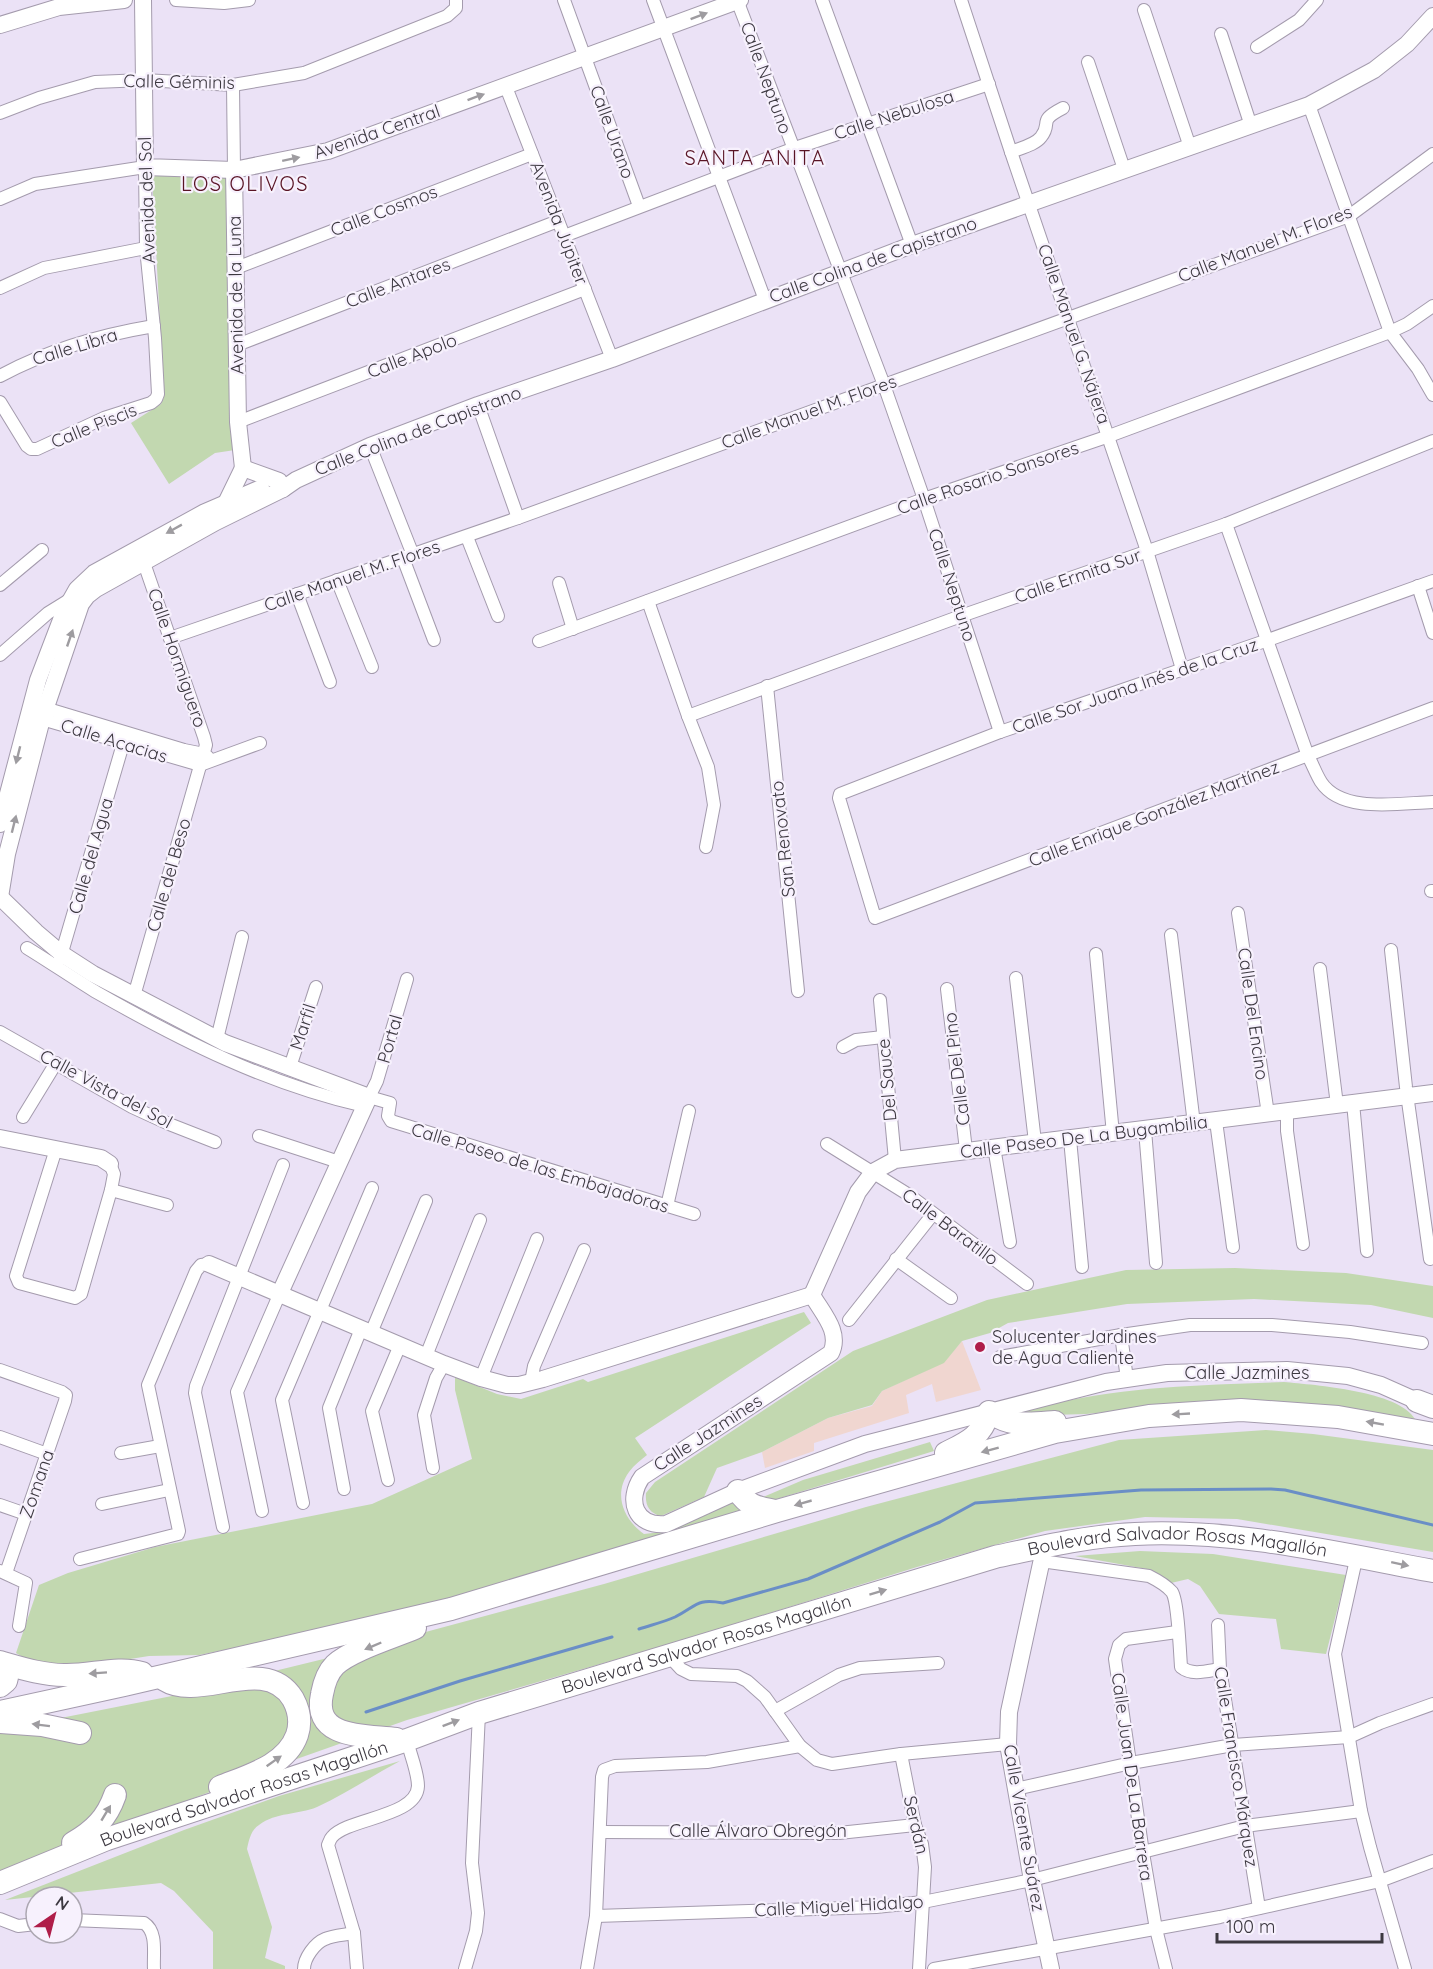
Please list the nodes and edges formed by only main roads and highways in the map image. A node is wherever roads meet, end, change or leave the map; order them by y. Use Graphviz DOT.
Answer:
graph roads {
  1 [pos="1149,1416"];
  2 [pos="1424,1418"];
  3 [pos="899,1475"];
  4 [pos="738,1491"];
  5 [pos="777,1511"];
  6 [pos="1433,1571"];
  7 [pos="485,1598"];
  8 [pos="0,1664"];
  9 [pos="158,1677"];
  10 [pos="0,1686"];
  11 [pos="0,1712"];
  12 [pos="0,1722"];
  13 [pos="80,1733"];
  14 [pos="407,1740"];
  15 [pos="115,1795"];
  16 [pos="107,1839"];
  17 [pos="3,1882"];
  2 -- 1 [label="highway, one-way"];
  1 -- 3 [label="highway, one-way"];
  1 -- 3 [label="highway"];
  3 -- 5 [label="highway, one-way"];
  4 -- 5 [label="highway"];
  5 -- 7 [label="highway"];
  14 -- 6 [label="highway, Boulevard Salvador Rosas Magallón, one-way"];
  7 -- 9 [label="highway"];
  7 -- 14 [label="highway, one-way"];
  9 -- 8 [label="highway, one-way"];
  8 -- 10 [label="highway"];
  9 -- 11 [label="highway"];
  16 -- 9 [label="highway, one-way"];
  13 -- 12 [label="highway, one-way"];
  14 -- 16 [label="highway, Boulevard Salvador Rosas Magallón"];
  17 -- 15 [label="highway, one-way"];
  16 -- 17 [label="highway, Boulevard Salvador Rosas Magallón"];
}
